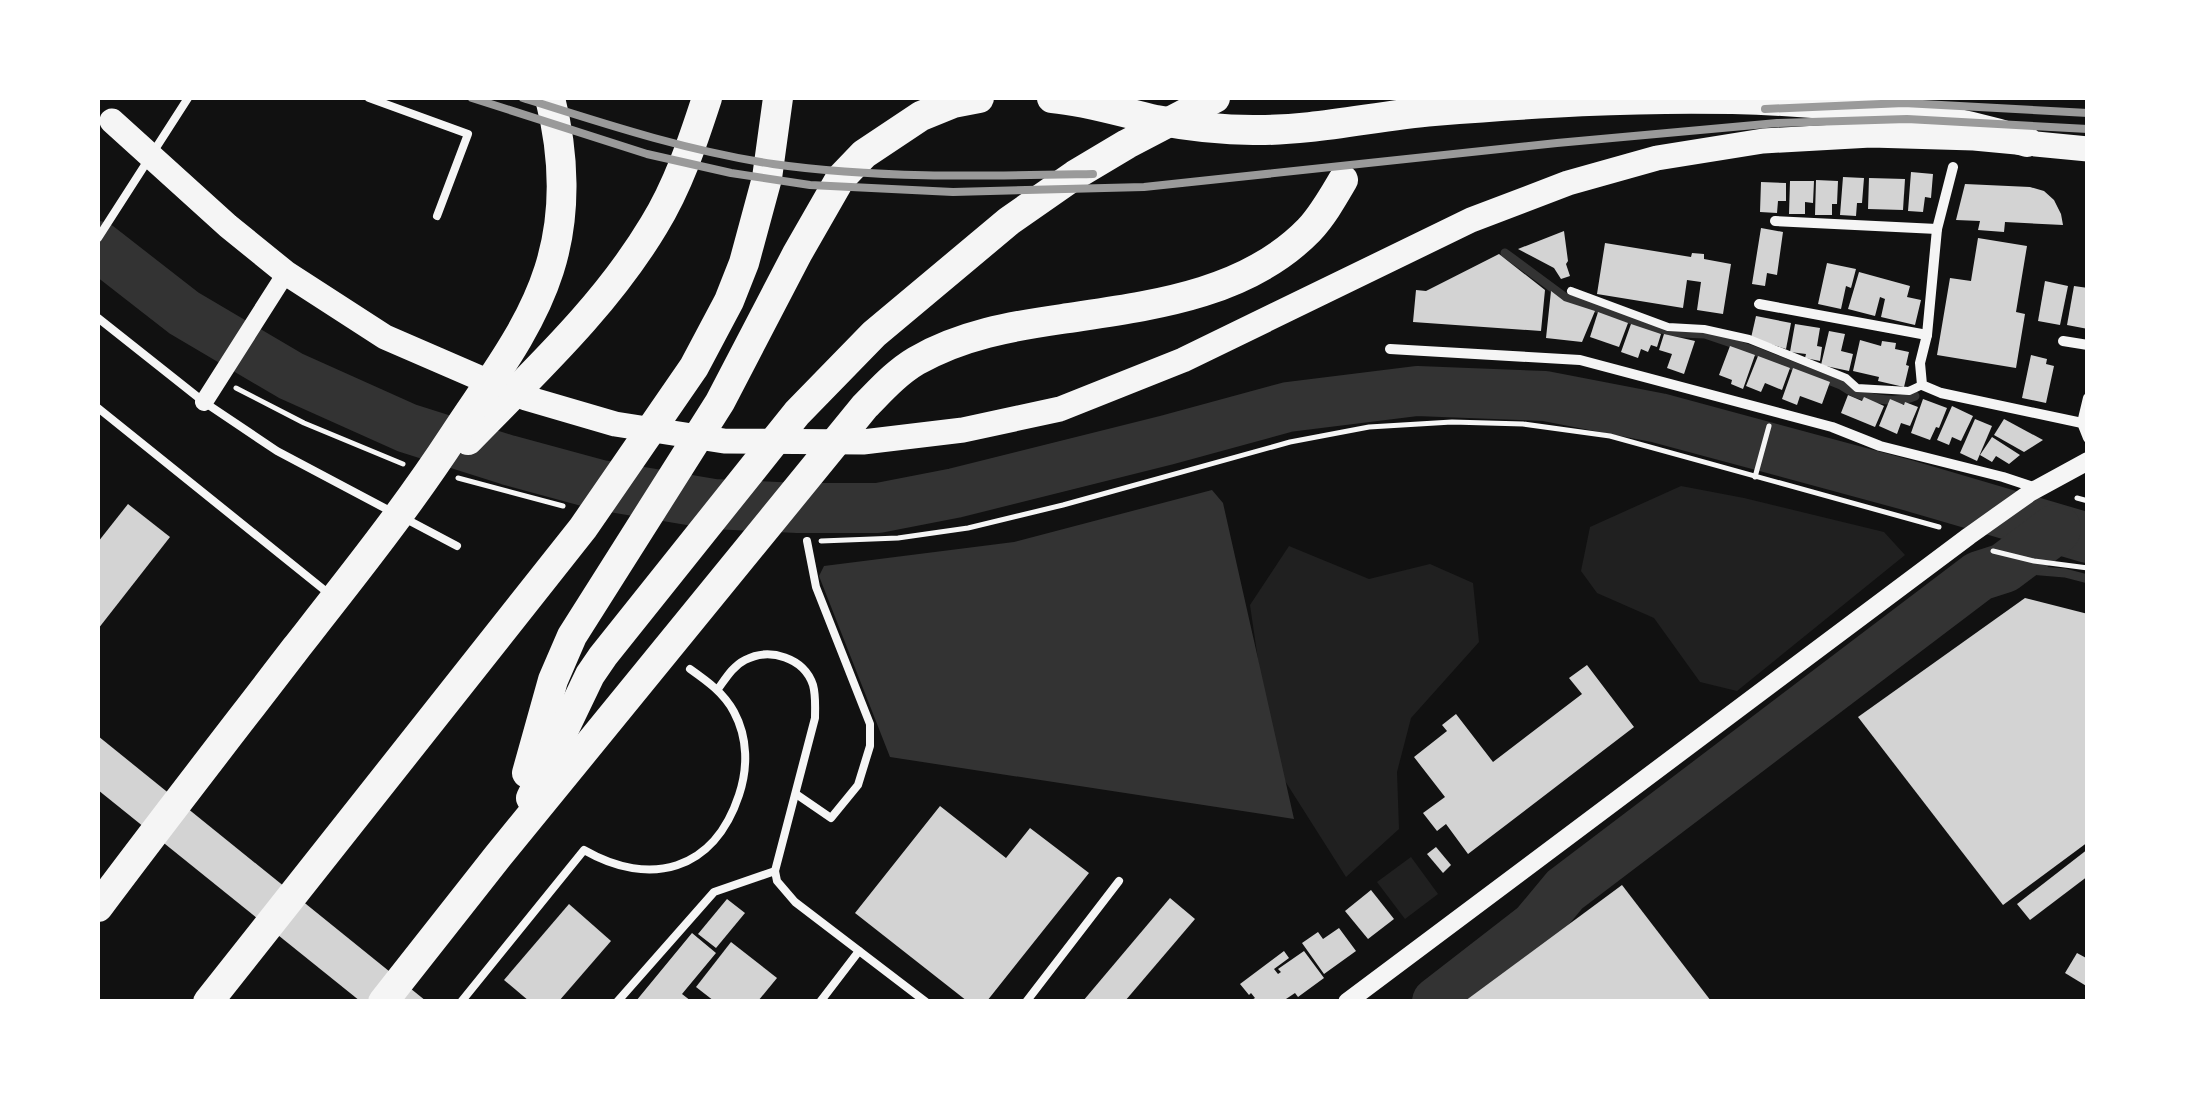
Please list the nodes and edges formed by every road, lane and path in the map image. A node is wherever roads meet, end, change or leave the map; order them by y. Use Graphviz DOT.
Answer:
graph roads {
  1 [pos="188,98"];
  2 [pos="369,98"];
  3 [pos="550,98"];
  4 [pos="708,98"];
  5 [pos="778,98"];
  6 [pos="979,98"];
  7 [pos="1052,98"];
  8 [pos="1215,98"];
  9 [pos="112,121"];
  10 [pos="2027,142"];
  11 [pos="2088,149"];
  12 [pos="1953,166"];
  13 [pos="1343,180"];
  14 [pos="437,216"];
  15 [pos="1775,221"];
  16 [pos="1937,228"];
  17 [pos="98,238"];
  18 [pos="286,272"];
  19 [pos="1571,291"];
  20 [pos="1759,304"];
  21 [pos="98,318"];
  22 [pos="1927,335"];
  23 [pos="2064,341"];
  24 [pos="2088,345"];
  25 [pos="1390,348"];
  26 [pos="222,377"];
  27 [pos="1922,384"];
  28 [pos="2088,398"];
  29 [pos="204,402"];
  30 [pos="98,408"];
  31 [pos="1772,413"];
  32 [pos="2082,423"];
  33 [pos="2088,438"];
  34 [pos="2088,462"];
  35 [pos="403,464"];
  36 [pos="1755,476"];
  37 [pos="429,483"];
  38 [pos="2035,490"];
  39 [pos="2077,498"];
  40 [pos="2088,500"];
  41 [pos="578,518"];
  42 [pos="1938,527"];
  43 [pos="807,541"];
  44 [pos="457,546"];
  45 [pos="1993,552"];
  46 [pos="2088,568"];
  47 [pos="335,598"];
  48 [pos="690,669"];
  49 [pos="718,689"];
  50 [pos="796,794"];
  51 [pos="498,856"];
  52 [pos="775,870"];
  53 [pos="1119,880"];
  54 [pos="98,907"];
  55 [pos="859,951"];
  56 [pos="1357,998"];
  57 [pos="208,1002"];
  58 [pos="383,1002"];
  59 [pos="461,1002"];
  60 [pos="617,1002"];
  61 [pos="820,1002"];
  62 [pos="926,1002"];
  63 [pos="1026,1002"];
  1 -- 17 [label="lane"];
  2 -- 14 [label="lane"];
  3 -- 37 [label="highway"];
  4 -- 37 [label="highway"];
  5 -- 41 [label="highway"];
  6 -- 51 [label="highway"];
  7 -- 10 [label="highway"];
  8 -- 51 [label="highway"];
  9 -- 18 [label="main road"];
  10 -- 11 [label="main road"];
  10 -- 18 [label="main road"];
  12 -- 16 [label="street"];
  13 -- 51 [label="highway"];
  15 -- 16 [label="street"];
  16 -- 22 [label="street"];
  18 -- 26 [label="street"];
  19 -- 27 [label="lane"];
  20 -- 22 [label="street"];
  21 -- 29 [label="lane"];
  22 -- 27 [label="street"];
  23 -- 24 [label="street"];
  25 -- 31 [label="street"];
  26 -- 29 [label="street"];
  26 -- 35 [label="path"];
  27 -- 32 [label="street"];
  28 -- 32 [label="street"];
  29 -- 44 [label="lane"];
  30 -- 47 [label="lane"];
  31 -- 36 [label="path"];
  31 -- 38 [label="street"];
  32 -- 33 [label="street"];
  34 -- 38 [label="street"];
  36 -- 42 [label="path"];
  36 -- 43 [label="path"];
  37 -- 41 [label="path"];
  37 -- 47 [label="highway"];
  38 -- 56 [label="street"];
  39 -- 40 [label="path"];
  41 -- 57 [label="highway"];
  43 -- 50 [label="lane"];
  45 -- 46 [label="path"];
  47 -- 54 [label="highway"];
  48 -- 49 [label="lane"];
  49 -- 50 [label="lane"];
  49 -- 59 [label="lane"];
  50 -- 52 [label="lane"];
  51 -- 58 [label="highway"];
  52 -- 55 [label="lane"];
  52 -- 60 [label="lane"];
  53 -- 63 [label="lane"];
  55 -- 61 [label="lane"];
  55 -- 62 [label="lane"];
}
